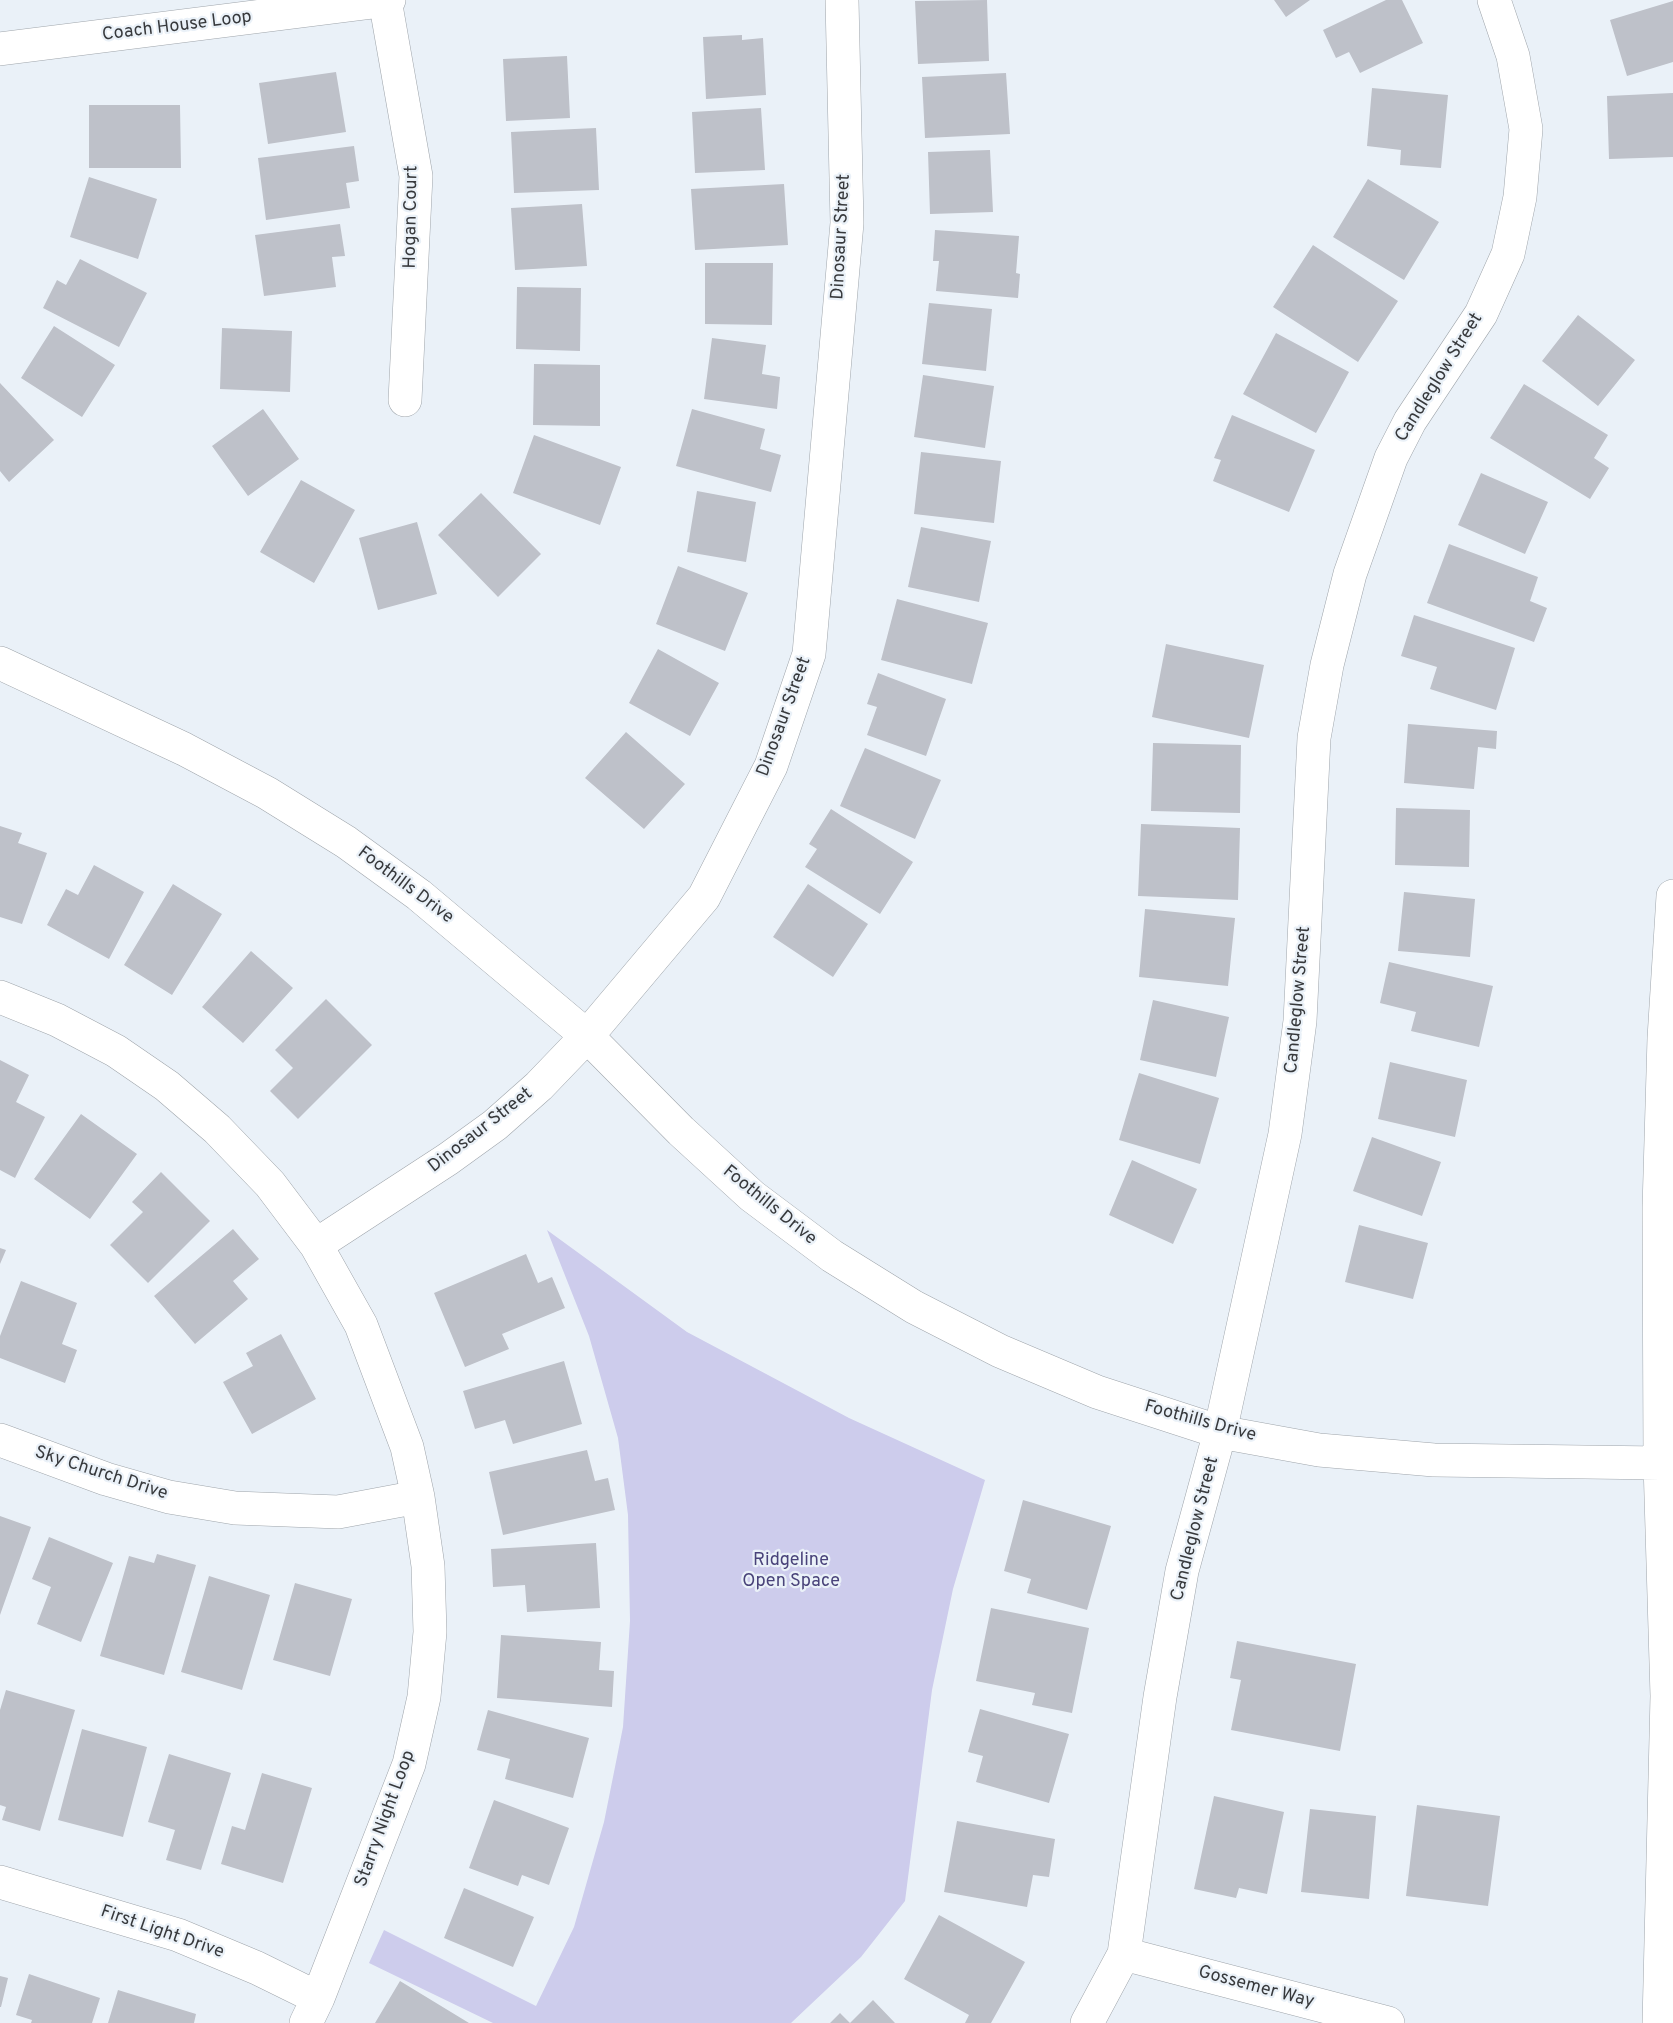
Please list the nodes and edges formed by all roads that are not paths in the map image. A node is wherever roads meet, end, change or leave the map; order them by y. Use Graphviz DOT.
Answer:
graph roads {
  1 [pos="385,0"];
  2 [pos="389,0"];
  3 [pos="842,0"];
  4 [pos="1494,0"];
  5 [pos="0,49"];
  6 [pos="405,400"];
  7 [pos="0,663"];
  8 [pos="1673,896"];
  9 [pos="0,998"];
  10 [pos="587,1036"];
  11 [pos="316,1245"];
  12 [pos="1221,1432"];
  13 [pos="0,1440"];
  14 [pos="1669,1463"];
  15 [pos="418,1497"];
  16 [pos="0,1882"];
  17 [pos="1124,1954"];
  18 [pos="312,2011"];
  19 [pos="1087,2023"];
  20 [pos="1388,2023"];
  21 [pos="1659,2023"];
  1 -- 2 [label="street, Coach House Loop"];
  1 -- 5 [label="street, Coach House Loop"];
  1 -- 6 [label="street, Hogan Court"];
  3 -- 10 [label="street, Dinosaur Street"];
  4 -- 12 [label="street, Candleglow Street"];
  7 -- 10 [label="street, Foothills Drive"];
  8 -- 14 [label="street"];
  9 -- 11 [label="street, Starry Night Loop"];
  10 -- 11 [label="street, Dinosaur Street"];
  10 -- 12 [label="street, Foothills Drive"];
  11 -- 15 [label="street, Starry Night Loop"];
  12 -- 14 [label="street, Foothills Drive"];
  12 -- 17 [label="street, Candleglow Street"];
  13 -- 15 [label="street, Sky Church Drive"];
  14 -- 21 [label="street"];
  15 -- 18 [label="street, Starry Night Loop"];
  16 -- 18 [label="street, First Light Drive"];
  17 -- 19 [label="street, Candleglow Street"];
  17 -- 20 [label="street, Gossemer Way"];
}
